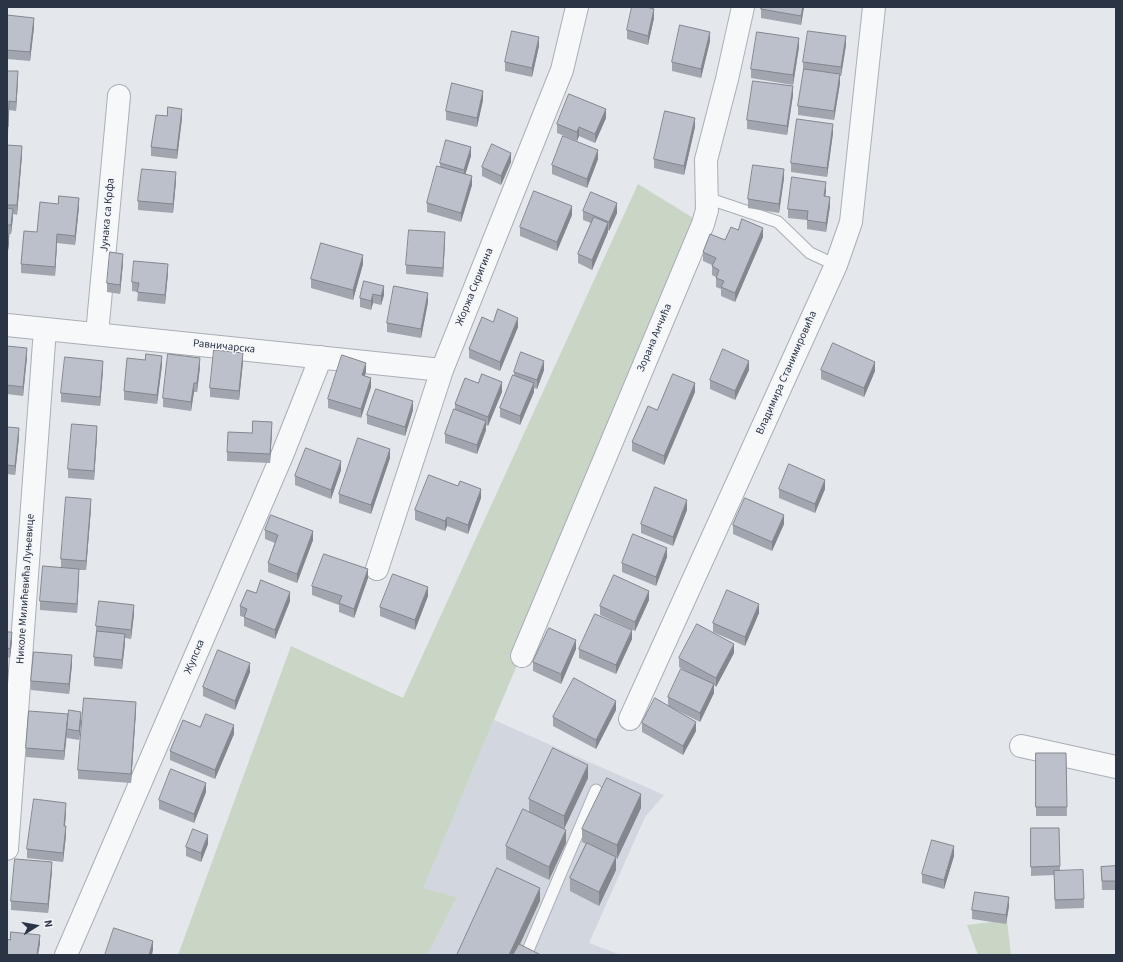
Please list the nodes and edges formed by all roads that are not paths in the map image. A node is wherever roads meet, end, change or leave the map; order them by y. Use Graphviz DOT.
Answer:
graph roads {
  1 [pos="577,7"];
  2 [pos="743,7"];
  3 [pos="874,7"];
  4 [pos="119,96"];
  5 [pos="707,198"];
  6 [pos="836,265"];
  7 [pos="7,325"];
  8 [pos="45,329"];
  9 [pos="97,334"];
  10 [pos="321,357"];
  11 [pos="442,370"];
  12 [pos="378,569"];
  13 [pos="522,656"];
  14 [pos="630,719"];
  15 [pos="1021,746"];
  16 [pos="1116,767"];
  17 [pos="596,790"];
  18 [pos="7,849"];
  19 [pos="66,955"];
  20 [pos="526,955"];
  1 -- 11 [label="street, Жоржа Скригина"];
  2 -- 5 [label="street, Зорана Анчића"];
  3 -- 6 [label="street, Владимира Станимировића"];
  4 -- 9 [label="street, Јунака са Крфа"];
  5 -- 6 [label="lane"];
  5 -- 13 [label="street, Зорана Анчића"];
  6 -- 14 [label="street, Владимира Станимировића"];
  7 -- 8 [label="street, Равничарска"];
  8 -- 9 [label="street, Равничарска"];
  8 -- 18 [label="street, Николе Милићевића Луњевице"];
  9 -- 10 [label="street, Равничарска"];
  10 -- 11 [label="street, Равничарска"];
  10 -- 19 [label="street, Жупска"];
  11 -- 12 [label="street, Жоржа Скригина"];
  15 -- 16 [label="street"];
  17 -- 20 [label="lane"];
}
